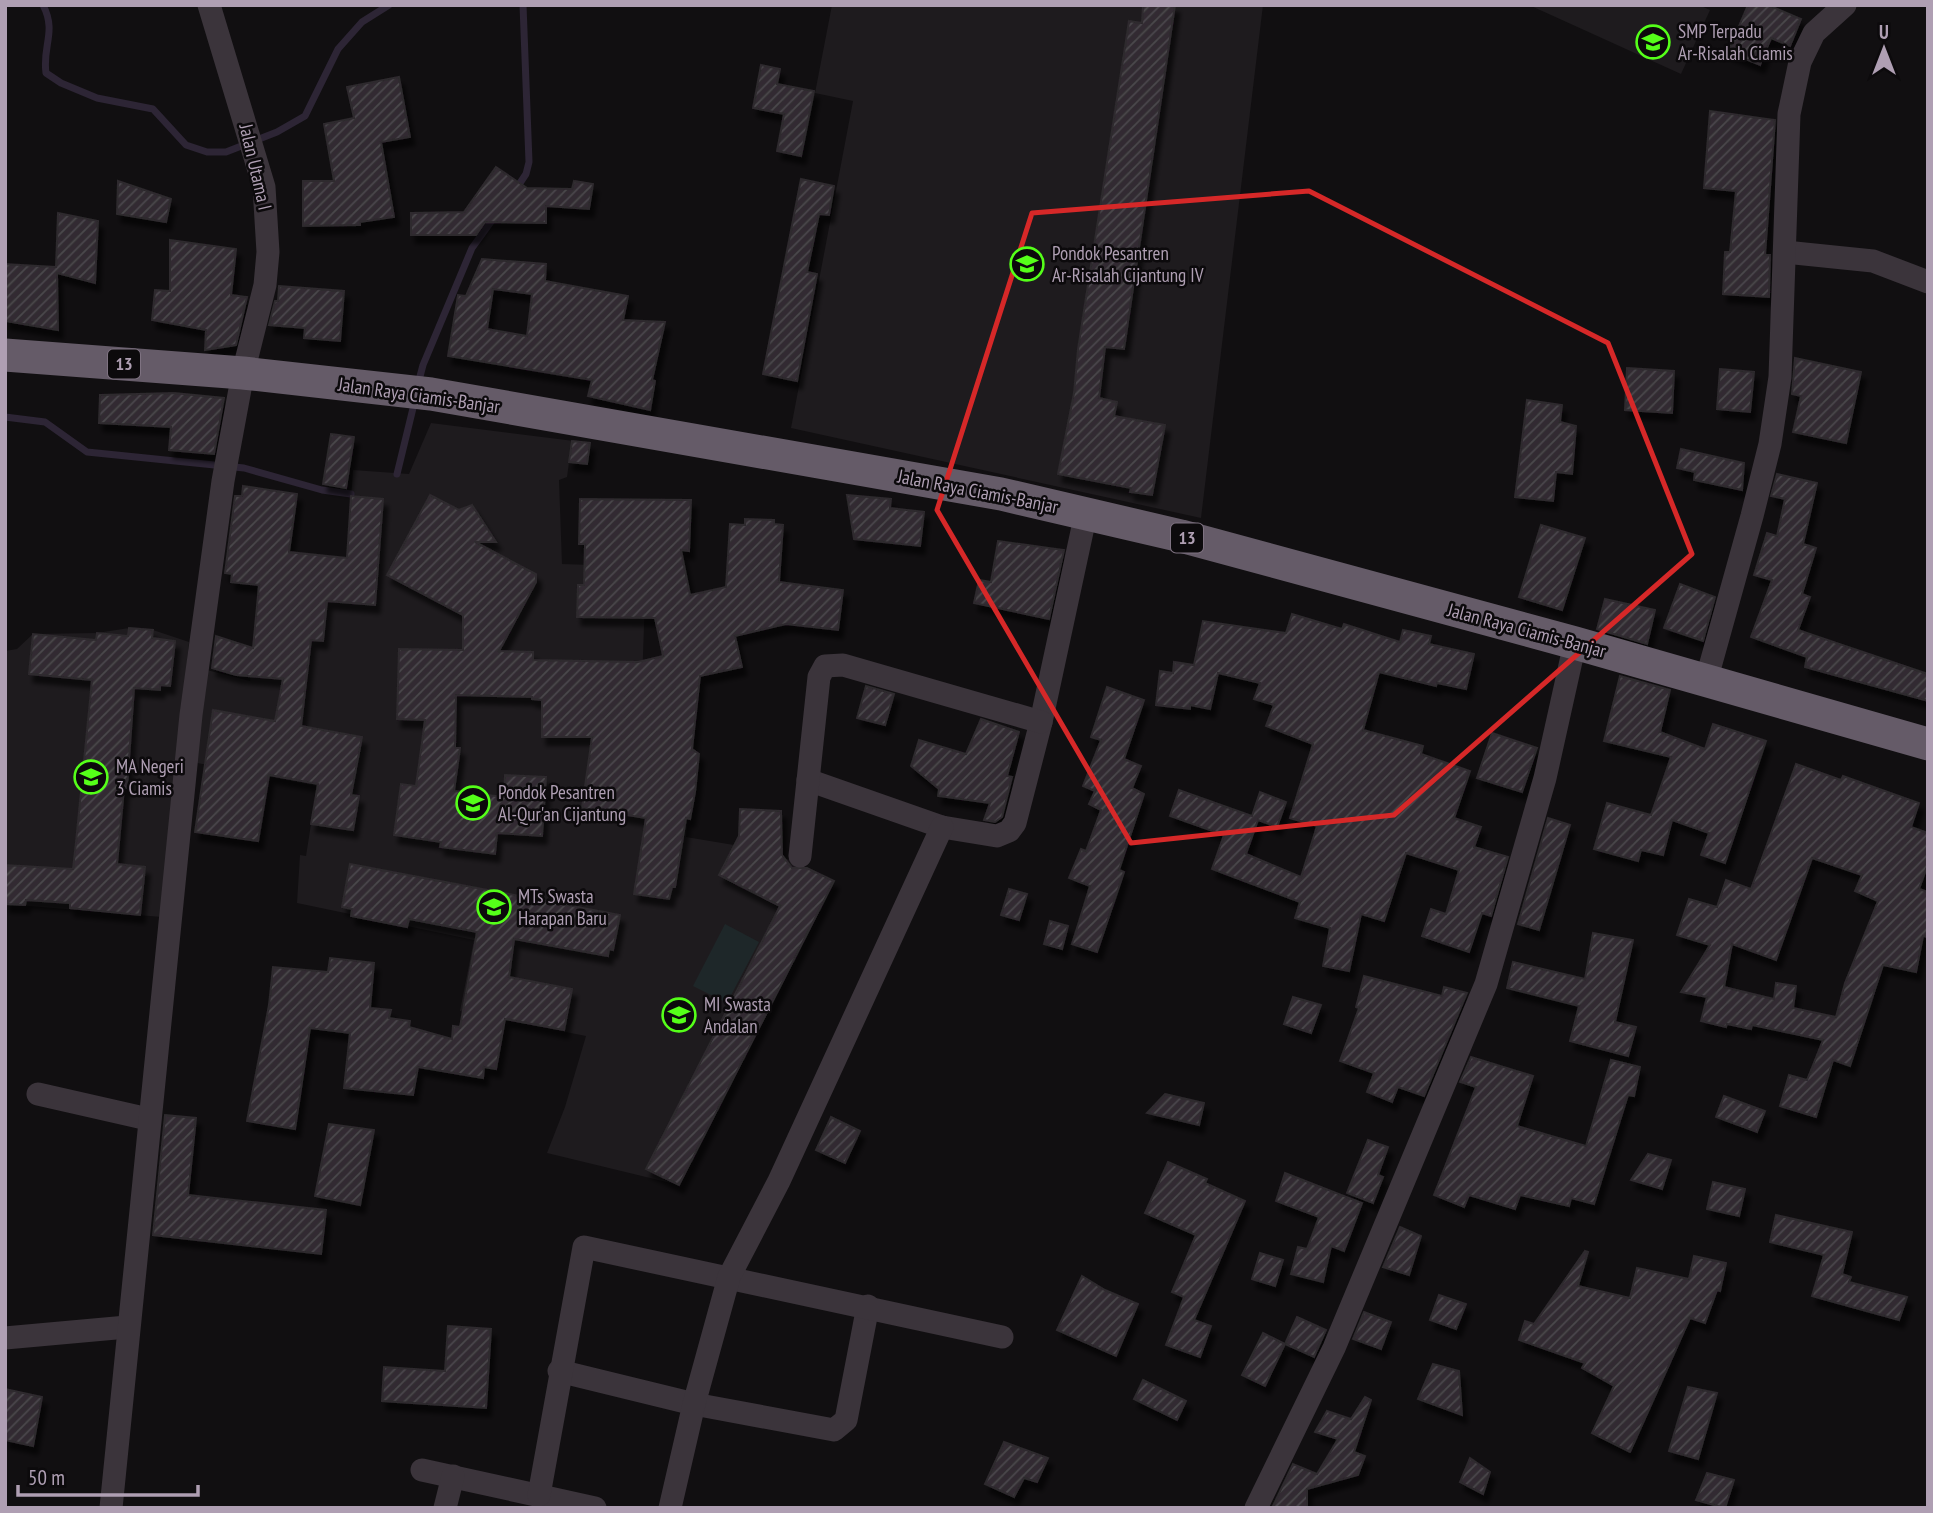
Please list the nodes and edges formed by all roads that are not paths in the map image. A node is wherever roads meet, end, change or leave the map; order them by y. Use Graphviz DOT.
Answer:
graph roads {
  1 [pos="209,5"];
  2 [pos="1844,5"];
  3 [pos="1786,252"];
  4 [pos="1928,282"];
  5 [pos="5,355"];
  6 [pos="243,373"];
  7 [pos="1086,513"];
  8 [pos="1575,643"];
  9 [pos="1706,681"];
  10 [pos="1041,722"];
  11 [pos="1928,744"];
  12 [pos="808,780"];
  13 [pos="942,827"];
  14 [pos="800,856"];
  15 [pos="38,1094"];
  16 [pos="148,1119"];
  17 [pos="729,1277"];
  18 [pos="867,1306"];
  19 [pos="127,1327"];
  20 [pos="1002,1337"];
  21 [pos="5,1338"];
  22 [pos="559,1371"];
  23 [pos="694,1405"];
  24 [pos="422,1469"];
  25 [pos="453,1476"];
  26 [pos="553,1501"];
  27 [pos="111,1508"];
  28 [pos="445,1508"];
  29 [pos="595,1508"];
  30 [pos="670,1508"];
  31 [pos="1256,1508"];
  1 -- 6 [label="street, Jalan Utama I"];
  2 -- 3 [label="street"];
  3 -- 4 [label="street"];
  3 -- 9 [label="street"];
  5 -- 6 [label="highway, Jalan Raya Ciamis-Banjar / 13"];
  6 -- 7 [label="highway, Jalan Raya Ciamis-Banjar / 13"];
  6 -- 16 [label="street, Jalan Utama I"];
  7 -- 8 [label="highway, Jalan Raya Ciamis-Banjar / 13"];
  7 -- 10 [label="street"];
  8 -- 9 [label="highway, Jalan Raya Ciamis-Banjar / 13"];
  8 -- 31 [label="street"];
  9 -- 11 [label="highway, Jalan Raya Ciamis-Banjar / 13"];
  10 -- 12 [label="street"];
  10 -- 13 [label="street"];
  12 -- 13 [label="street"];
  12 -- 14 [label="street"];
  13 -- 17 [label="street"];
  15 -- 16 [label="street"];
  16 -- 19 [label="street, Jalan Utama I"];
  17 -- 18 [label="street"];
  17 -- 22 [label="street"];
  17 -- 23 [label="street"];
  18 -- 20 [label="street"];
  18 -- 23 [label="street"];
  19 -- 21 [label="street"];
  19 -- 27 [label="street, Jalan Utama I"];
  22 -- 23 [label="street"];
  22 -- 26 [label="street"];
  23 -- 30 [label="street"];
  24 -- 25 [label="street"];
  25 -- 26 [label="street"];
  25 -- 28 [label="street"];
  26 -- 29 [label="street"];
}
